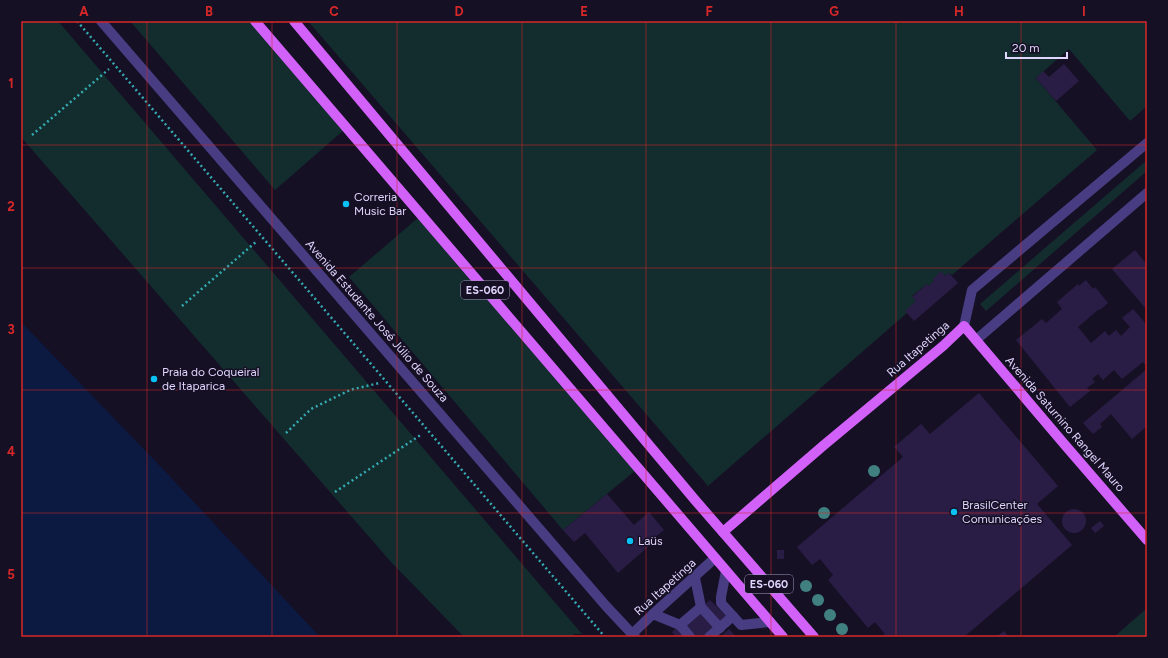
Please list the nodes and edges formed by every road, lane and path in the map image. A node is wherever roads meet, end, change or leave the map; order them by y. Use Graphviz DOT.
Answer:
graph roads {
  1 [pos="77,21"];
  2 [pos="101,21"];
  3 [pos="255,21"];
  4 [pos="294,21"];
  5 [pos="109,69"];
  6 [pos="32,135"];
  7 [pos="1147,143"];
  8 [pos="1147,193"];
  9 [pos="257,241"];
  10 [pos="182,306"];
  11 [pos="964,326"];
  12 [pos="976,340"];
  13 [pos="379,383"];
  14 [pos="286,434"];
  15 [pos="422,434"];
  16 [pos="335,492"];
  17 [pos="723,532"];
  18 [pos="1147,540"];
  19 [pos="715,558"];
  20 [pos="726,571"];
  21 [pos="695,578"];
  22 [pos="701,607"];
  23 [pos="653,614"];
  24 [pos="733,616"];
  25 [pos="770,622"];
  26 [pos="680,625"];
  27 [pos="720,628"];
  28 [pos="633,636"];
  29 [pos="605,637"];
  30 [pos="690,637"];
  31 [pos="710,637"];
  32 [pos="782,637"];
  33 [pos="814,637"];
  1 -- 29 [label="path"];
  2 -- 28 [label="street, Avenida Estudante José Júlio de Souza"];
  3 -- 19 [label="main road, ES-060"];
  4 -- 17 [label="main road, ES-060"];
  5 -- 6 [label="path"];
  7 -- 11 [label="street, Rua Itapetinga"];
  8 -- 12 [label="street"];
  9 -- 10 [label="path"];
  11 -- 12 [label="main road, Avenida Saturnino Rangel Mauro"];
  11 -- 17 [label="main road, Rua Itapetinga"];
  12 -- 18 [label="main road, Avenida Saturnino Rangel Mauro"];
  13 -- 14 [label="path"];
  15 -- 16 [label="path"];
  17 -- 33 [label="main road, ES-060"];
  19 -- 20 [label="main road, ES-060"];
  19 -- 21 [label="street, Rua Itapetinga"];
  20 -- 24 [label="street"];
  20 -- 25 [label="main road, ES-060"];
  21 -- 22 [label="street"];
  21 -- 23 [label="street, Rua Itapetinga"];
  22 -- 26 [label="street"];
  22 -- 27 [label="street"];
  23 -- 26 [label="street"];
  23 -- 28 [label="street, Rua Itapetinga"];
  24 -- 25 [label="street"];
  24 -- 27 [label="street"];
  25 -- 32 [label="main road, ES-060"];
  26 -- 30 [label="street"];
  27 -- 31 [label="street"];
}
